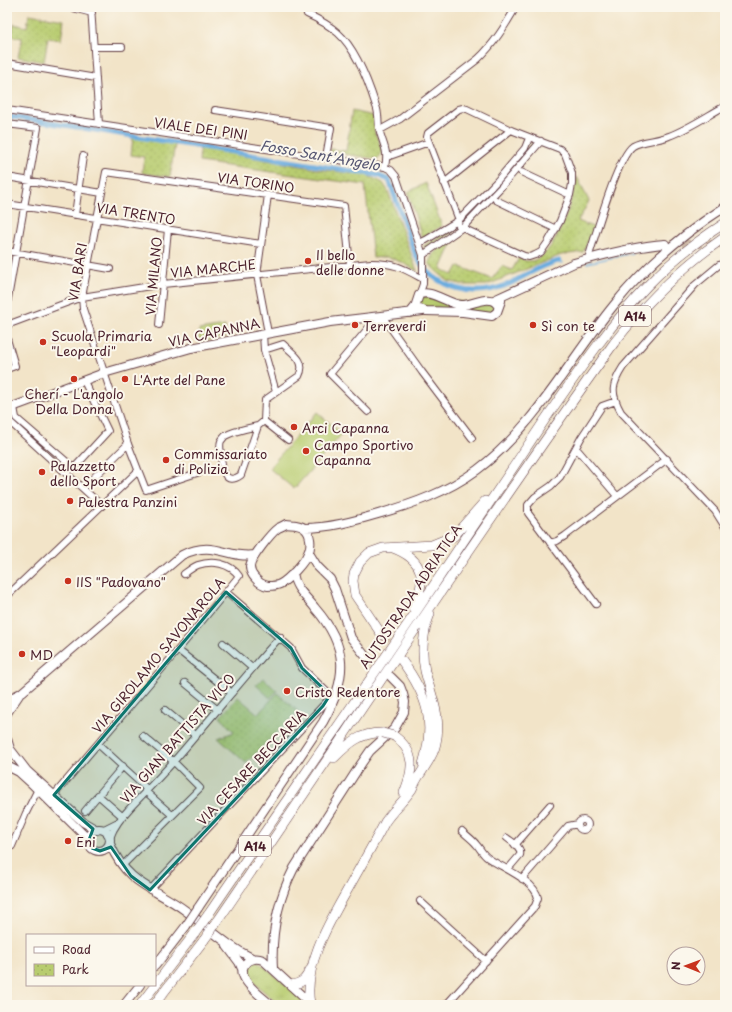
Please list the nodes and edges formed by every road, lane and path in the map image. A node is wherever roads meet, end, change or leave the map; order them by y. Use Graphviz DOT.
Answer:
graph roads {
  1 [pos="69,7"];
  2 [pos="516,7"];
  3 [pos="92,10"];
  4 [pos="307,14"];
  5 [pos="94,47"];
  6 [pos="122,47"];
  7 [pos="7,63"];
  8 [pos="96,78"];
  9 [pos="725,106"];
  10 [pos="7,110"];
  11 [pos="215,110"];
  12 [pos="7,124"];
  13 [pos="99,124"];
  14 [pos="380,130"];
  15 [pos="511,130"];
  16 [pos="529,138"];
  17 [pos="540,141"];
  18 [pos="429,142"];
  19 [pos="84,156"];
  20 [pos="387,157"];
  21 [pos="326,158"];
  22 [pos="385,167"];
  23 [pos="106,172"];
  24 [pos="521,172"];
  25 [pos="7,177"];
  26 [pos="29,181"];
  27 [pos="444,183"];
  28 [pos="79,189"];
  29 [pos="102,192"];
  30 [pos="268,195"];
  31 [pos="570,195"];
  32 [pos="496,200"];
  33 [pos="7,204"];
  34 [pos="24,206"];
  35 [pos="725,207"];
  36 [pos="75,215"];
  37 [pos="98,219"];
  38 [pos="459,220"];
  39 [pos="725,223"];
  40 [pos="463,227"];
  41 [pos="168,229"];
  42 [pos="556,229"];
  43 [pos="725,237"];
  44 [pos="419,243"];
  45 [pos="261,244"];
  46 [pos="665,244"];
  47 [pos="7,251"];
  48 [pos="16,253"];
  49 [pos="424,256"];
  50 [pos="588,259"];
  51 [pos="725,264"];
  52 [pos="350,265"];
  53 [pos="88,266"];
  54 [pos="110,269"];
  55 [pos="257,275"];
  56 [pos="423,281"];
  57 [pos="163,284"];
  58 [pos="428,292"];
  59 [pos="8,295"];
  60 [pos="82,297"];
  61 [pos="418,299"];
  62 [pos="496,303"];
  63 [pos="7,304"];
  64 [pos="423,311"];
  65 [pos="410,312"];
  66 [pos="383,318"];
  67 [pos="7,325"];
  68 [pos="159,325"];
  69 [pos="265,333"];
  70 [pos="254,335"];
  71 [pos="7,339"];
  72 [pos="264,350"];
  73 [pos="7,369"];
  74 [pos="104,373"];
  75 [pos="84,381"];
  76 [pos="276,392"];
  77 [pos="616,401"];
  78 [pos="10,408"];
  79 [pos="368,412"];
  80 [pos="7,415"];
  81 [pos="264,421"];
  82 [pos="258,426"];
  83 [pos="472,438"];
  84 [pos="288,440"];
  85 [pos="128,444"];
  86 [pos="576,448"];
  87 [pos="666,459"];
  88 [pos="138,471"];
  89 [pos="510,471"];
  90 [pos="200,472"];
  91 [pos="82,488"];
  92 [pos="617,496"];
  93 [pos="102,506"];
  94 [pos="323,527"];
  95 [pos="725,527"];
  96 [pos="304,528"];
  97 [pos="310,542"];
  98 [pos="550,543"];
  99 [pos="391,548"];
  100 [pos="309,553"];
  101 [pos="238,555"];
  102 [pos="254,555"];
  103 [pos="302,563"];
  104 [pos="318,566"];
  105 [pos="250,568"];
  106 [pos="293,573"];
  107 [pos="184,574"];
  108 [pos="281,584"];
  109 [pos="442,590"];
  110 [pos="226,592"];
  111 [pos="300,592"];
  112 [pos="7,596"];
  113 [pos="596,604"];
  114 [pos="382,635"];
  115 [pos="280,637"];
  116 [pos="398,639"];
  117 [pos="223,642"];
  118 [pos="178,650"];
  119 [pos="367,658"];
  120 [pos="402,661"];
  121 [pos="252,668"];
  122 [pos="391,677"];
  123 [pos="185,683"];
  124 [pos="21,693"];
  125 [pos="232,693"];
  126 [pos="7,700"];
  127 [pos="165,710"];
  128 [pos="218,710"];
  129 [pos="7,713"];
  130 [pos="143,736"];
  131 [pos="196,736"];
  132 [pos="7,738"];
  133 [pos="98,744"];
  134 [pos="10,749"];
  135 [pos="7,757"];
  136 [pos="174,762"];
  137 [pos="7,766"];
  138 [pos="122,766"];
  139 [pos="322,770"];
  140 [pos="419,774"];
  141 [pos="38,789"];
  142 [pos="146,790"];
  143 [pos="54,795"];
  144 [pos="98,795"];
  145 [pos="399,804"];
  146 [pos="550,805"];
  147 [pos="84,811"];
  148 [pos="172,815"];
  149 [pos="123,817"];
  150 [pos="118,823"];
  151 [pos="578,824"];
  152 [pos="99,830"];
  153 [pos="462,831"];
  154 [pos="507,838"];
  155 [pos="89,840"];
  156 [pos="110,841"];
  157 [pos="516,845"];
  158 [pos="12,846"];
  159 [pos="102,851"];
  160 [pos="119,863"];
  161 [pos="508,870"];
  162 [pos="522,879"];
  163 [pos="150,890"];
  164 [pos="420,901"];
  165 [pos="223,941"];
  166 [pos="272,945"];
  167 [pos="258,959"];
  168 [pos="486,960"];
  169 [pos="314,962"];
  170 [pos="156,965"];
  171 [pos="273,969"];
  172 [pos="242,971"];
  173 [pos="156,985"];
  174 [pos="139,986"];
  175 [pos="155,986"];
  176 [pos="291,986"];
  177 [pos="127,1002"];
  178 [pos="141,1004"];
  179 [pos="311,1004"];
  180 [pos="154,1005"];
  181 [pos="271,1005"];
  182 [pos="446,1005"];
  1 -- 3 [label="street"];
  2 -- 14 [label="street"];
  3 -- 5 [label="street"];
  4 -- 14 [label="street"];
  5 -- 6 [label="street"];
  5 -- 8 [label="street"];
  7 -- 8 [label="street"];
  8 -- 13 [label="street"];
  9 -- 50 [label="street"];
  10 -- 13 [label="street, VIALE DEI PINI"];
  11 -- 21 [label="street"];
  12 -- 26 [label="street"];
  13 -- 21 [label="street, VIALE DEI PINI"];
  14 -- 20 [label="street"];
  15 -- 16 [label="street"];
  15 -- 18 [label="street"];
  15 -- 27 [label="street"];
  16 -- 17 [label="street"];
  16 -- 38 [label="street"];
  17 -- 31 [label="street"];
  17 -- 40 [label="street"];
  18 -- 20 [label="street"];
  18 -- 27 [label="street"];
  19 -- 28 [label="street"];
  20 -- 22 [label="street"];
  21 -- 22 [label="street, VIALE DEI PINI"];
  22 -- 44 [label="street"];
  23 -- 29 [label="street, VIA BARI"];
  23 -- 30 [label="street, VIA TORINO"];
  24 -- 31 [label="street"];
  25 -- 26 [label="street"];
  26 -- 28 [label="street"];
  26 -- 34 [label="street"];
  27 -- 38 [label="street"];
  28 -- 29 [label="street"];
  28 -- 36 [label="street"];
  29 -- 37 [label="street, VIA BARI"];
  30 -- 45 [label="street"];
  30 -- 52 [label="street, VIA TORINO"];
  31 -- 42 [label="street"];
  32 -- 42 [label="street"];
  33 -- 34 [label="street, VIA TRENTO"];
  34 -- 36 [label="street, VIA TRENTO"];
  34 -- 48 [label="street"];
  35 -- 94 [label="main road"];
  36 -- 37 [label="street, VIA TRENTO"];
  37 -- 41 [label="street, VIA TRENTO"];
  37 -- 53 [label="street, VIA BARI"];
  38 -- 40 [label="street"];
  38 -- 44 [label="street"];
  39 -- 89 [label="highway, AUTOSTRADA ADRIATICA / A14"];
  40 -- 42 [label="street"];
  40 -- 49 [label="street"];
  41 -- 45 [label="street, VIA TRENTO"];
  41 -- 57 [label="street, VIA MILANO"];
  43 -- 109 [label="highway, AUTOSTRADA ADRIATICA / A14"];
  44 -- 49 [label="street"];
  45 -- 55 [label="street"];
  46 -- 50 [label="main road"];
  47 -- 48 [label="street"];
  48 -- 53 [label="street"];
  48 -- 59 [label="street"];
  49 -- 56 [label="street"];
  50 -- 62 [label="main road"];
  51 -- 77 [label="street"];
  52 -- 55 [label="street, VIA MARCHE"];
  52 -- 56 [label="street, VIA MARCHE"];
  53 -- 54 [label="street"];
  53 -- 60 [label="street, VIA BARI"];
  55 -- 57 [label="street, VIA MARCHE"];
  55 -- 69 [label="street"];
  56 -- 58 [label="street"];
  56 -- 61 [label="street"];
  57 -- 60 [label="street, VIA MARCHE"];
  57 -- 68 [label="street, VIA MILANO"];
  58 -- 61 [label="main road"];
  58 -- 62 [label="main road"];
  59 -- 63 [label="street"];
  60 -- 67 [label="street, VIA MARCHE"];
  60 -- 74 [label="street, VIA BARI"];
  61 -- 64 [label="main road"];
  61 -- 65 [label="main road"];
  62 -- 64 [label="main road, VIA CAPANNA"];
  64 -- 65 [label="main road, VIA CAPANNA"];
  65 -- 66 [label="main road, VIA CAPANNA"];
  66 -- 69 [label="main road, VIA CAPANNA"];
  66 -- 79 [label="street"];
  66 -- 83 [label="street"];
  69 -- 70 [label="main road, VIA CAPANNA"];
  69 -- 72 [label="street"];
  70 -- 72 [label="street"];
  70 -- 74 [label="main road, VIA CAPANNA"];
  71 -- 73 [label="street"];
  72 -- 76 [label="street"];
  72 -- 76 [label="street"];
  74 -- 75 [label="main road, VIA CAPANNA"];
  74 -- 85 [label="street, VIA BARI"];
  75 -- 78 [label="main road, VIA CAPANNA"];
  75 -- 78 [label="street"];
  76 -- 81 [label="street"];
  77 -- 86 [label="street"];
  77 -- 87 [label="street"];
  80 -- 91 [label="street"];
  81 -- 82 [label="street"];
  81 -- 84 [label="street"];
  82 -- 82 [label="street"];
  85 -- 88 [label="street, VIA BARI"];
  85 -- 91 [label="street"];
  86 -- 92 [label="street"];
  86 -- 98 [label="street"];
  87 -- 92 [label="street"];
  87 -- 95 [label="street"];
  88 -- 90 [label="street, VIA BARI"];
  88 -- 93 [label="street"];
  89 -- 99 [label="highway"];
  89 -- 116 [label="highway, AUTOSTRADA ADRIATICA / A14"];
  91 -- 93 [label="street"];
  92 -- 98 [label="street"];
  93 -- 112 [label="street"];
  94 -- 96 [label="main road"];
  94 -- 97 [label="main road"];
  96 -- 97 [label="main road"];
  96 -- 102 [label="main road"];
  97 -- 100 [label="main road"];
  98 -- 113 [label="street"];
  99 -- 114 [label="highway"];
  99 -- 116 [label="highway"];
  100 -- 103 [label="main road"];
  100 -- 104 [label="main road"];
  101 -- 102 [label="main road"];
  101 -- 105 [label="main road"];
  101 -- 124 [label="main road"];
  102 -- 105 [label="main road"];
  103 -- 104 [label="main road"];
  103 -- 106 [label="main road"];
  104 -- 119 [label="main road"];
  105 -- 108 [label="main road"];
  106 -- 108 [label="main road"];
  106 -- 111 [label="main road"];
  107 -- 110 [label="street, VIA GIROLAMO SAVONAROLA"];
  108 -- 111 [label="main road"];
  109 -- 139 [label="highway, AUTOSTRADA ADRIATICA / A14"];
  109 -- 140 [label="highway"];
  110 -- 115 [label="street, VIA CESARE BECCARIA"];
  110 -- 118 [label="street, VIA GIROLAMO SAVONAROLA"];
  111 -- 170 [label="main road, bridge"];
  115 -- 121 [label="street, VIA GIAN BATTISTA VICO"];
  115 -- 163 [label="street, VIA CESARE BECCARIA"];
  116 -- 173 [label="highway, AUTOSTRADA ADRIATICA / A14, bridge"];
  117 -- 121 [label="street, VIA GIAN BATTISTA VICO"];
  118 -- 125 [label="street"];
  118 -- 133 [label="street, VIA GIROLAMO SAVONAROLA"];
  120 -- 140 [label="highway"];
  121 -- 125 [label="street, VIA GIAN BATTISTA VICO"];
  122 -- 166 [label="main road"];
  123 -- 128 [label="street"];
  124 -- 126 [label="main road"];
  124 -- 129 [label="main road"];
  125 -- 128 [label="street, VIA GIAN BATTISTA VICO"];
  127 -- 131 [label="street"];
  128 -- 131 [label="street, VIA GIAN BATTISTA VICO"];
  130 -- 136 [label="street"];
  131 -- 136 [label="street, VIA GIAN BATTISTA VICO"];
  132 -- 134 [label="main road"];
  133 -- 138 [label="street"];
  133 -- 143 [label="street, VIA GIROLAMO SAVONAROLA"];
  134 -- 135 [label="main road"];
  134 -- 143 [label="main road"];
  136 -- 142 [label="street, VIA GIAN BATTISTA VICO"];
  136 -- 148 [label="street"];
  137 -- 141 [label="main road"];
  138 -- 142 [label="street"];
  138 -- 144 [label="street"];
  139 -- 145 [label="highway, bridge"];
  139 -- 180 [label="highway, AUTOSTRADA ADRIATICA / A14, bridge"];
  140 -- 145 [label="highway"];
  141 -- 155 [label="main road"];
  141 -- 158 [label="street"];
  142 -- 148 [label="street"];
  142 -- 149 [label="street, VIA GIAN BATTISTA VICO"];
  143 -- 152 [label="main road"];
  144 -- 147 [label="street"];
  144 -- 149 [label="street"];
  145 -- 169 [label="highway"];
  146 -- 157 [label="street"];
  148 -- 160 [label="street"];
  149 -- 150 [label="street, VIA GIAN BATTISTA VICO"];
  150 -- 152 [label="street, VIA GIAN BATTISTA VICO"];
  150 -- 156 [label="street, VIA GIAN BATTISTA VICO"];
  151 -- 162 [label="street"];
  152 -- 155 [label="main road"];
  152 -- 156 [label="main road"];
  153 -- 161 [label="street"];
  154 -- 157 [label="street"];
  155 -- 159 [label="main road"];
  156 -- 159 [label="main road"];
  156 -- 160 [label="main road"];
  157 -- 161 [label="street"];
  159 -- 160 [label="main road"];
  160 -- 163 [label="main road"];
  161 -- 162 [label="street"];
  162 -- 168 [label="street"];
  163 -- 165 [label="main road"];
  164 -- 168 [label="street"];
  165 -- 167 [label="main road"];
  165 -- 172 [label="main road"];
  166 -- 167 [label="main road"];
  166 -- 171 [label="main road"];
  167 -- 171 [label="main road"];
  167 -- 172 [label="main road"];
  168 -- 182 [label="street"];
  169 -- 176 [label="highway"];
  169 -- 179 [label="highway"];
  171 -- 176 [label="main road"];
  172 -- 181 [label="main road"];
  174 -- 177 [label="main road"];
  175 -- 178 [label="highway, AUTOSTRADA ADRIATICA / A14, bridge"];
  176 -- 179 [label="main road"];
}
